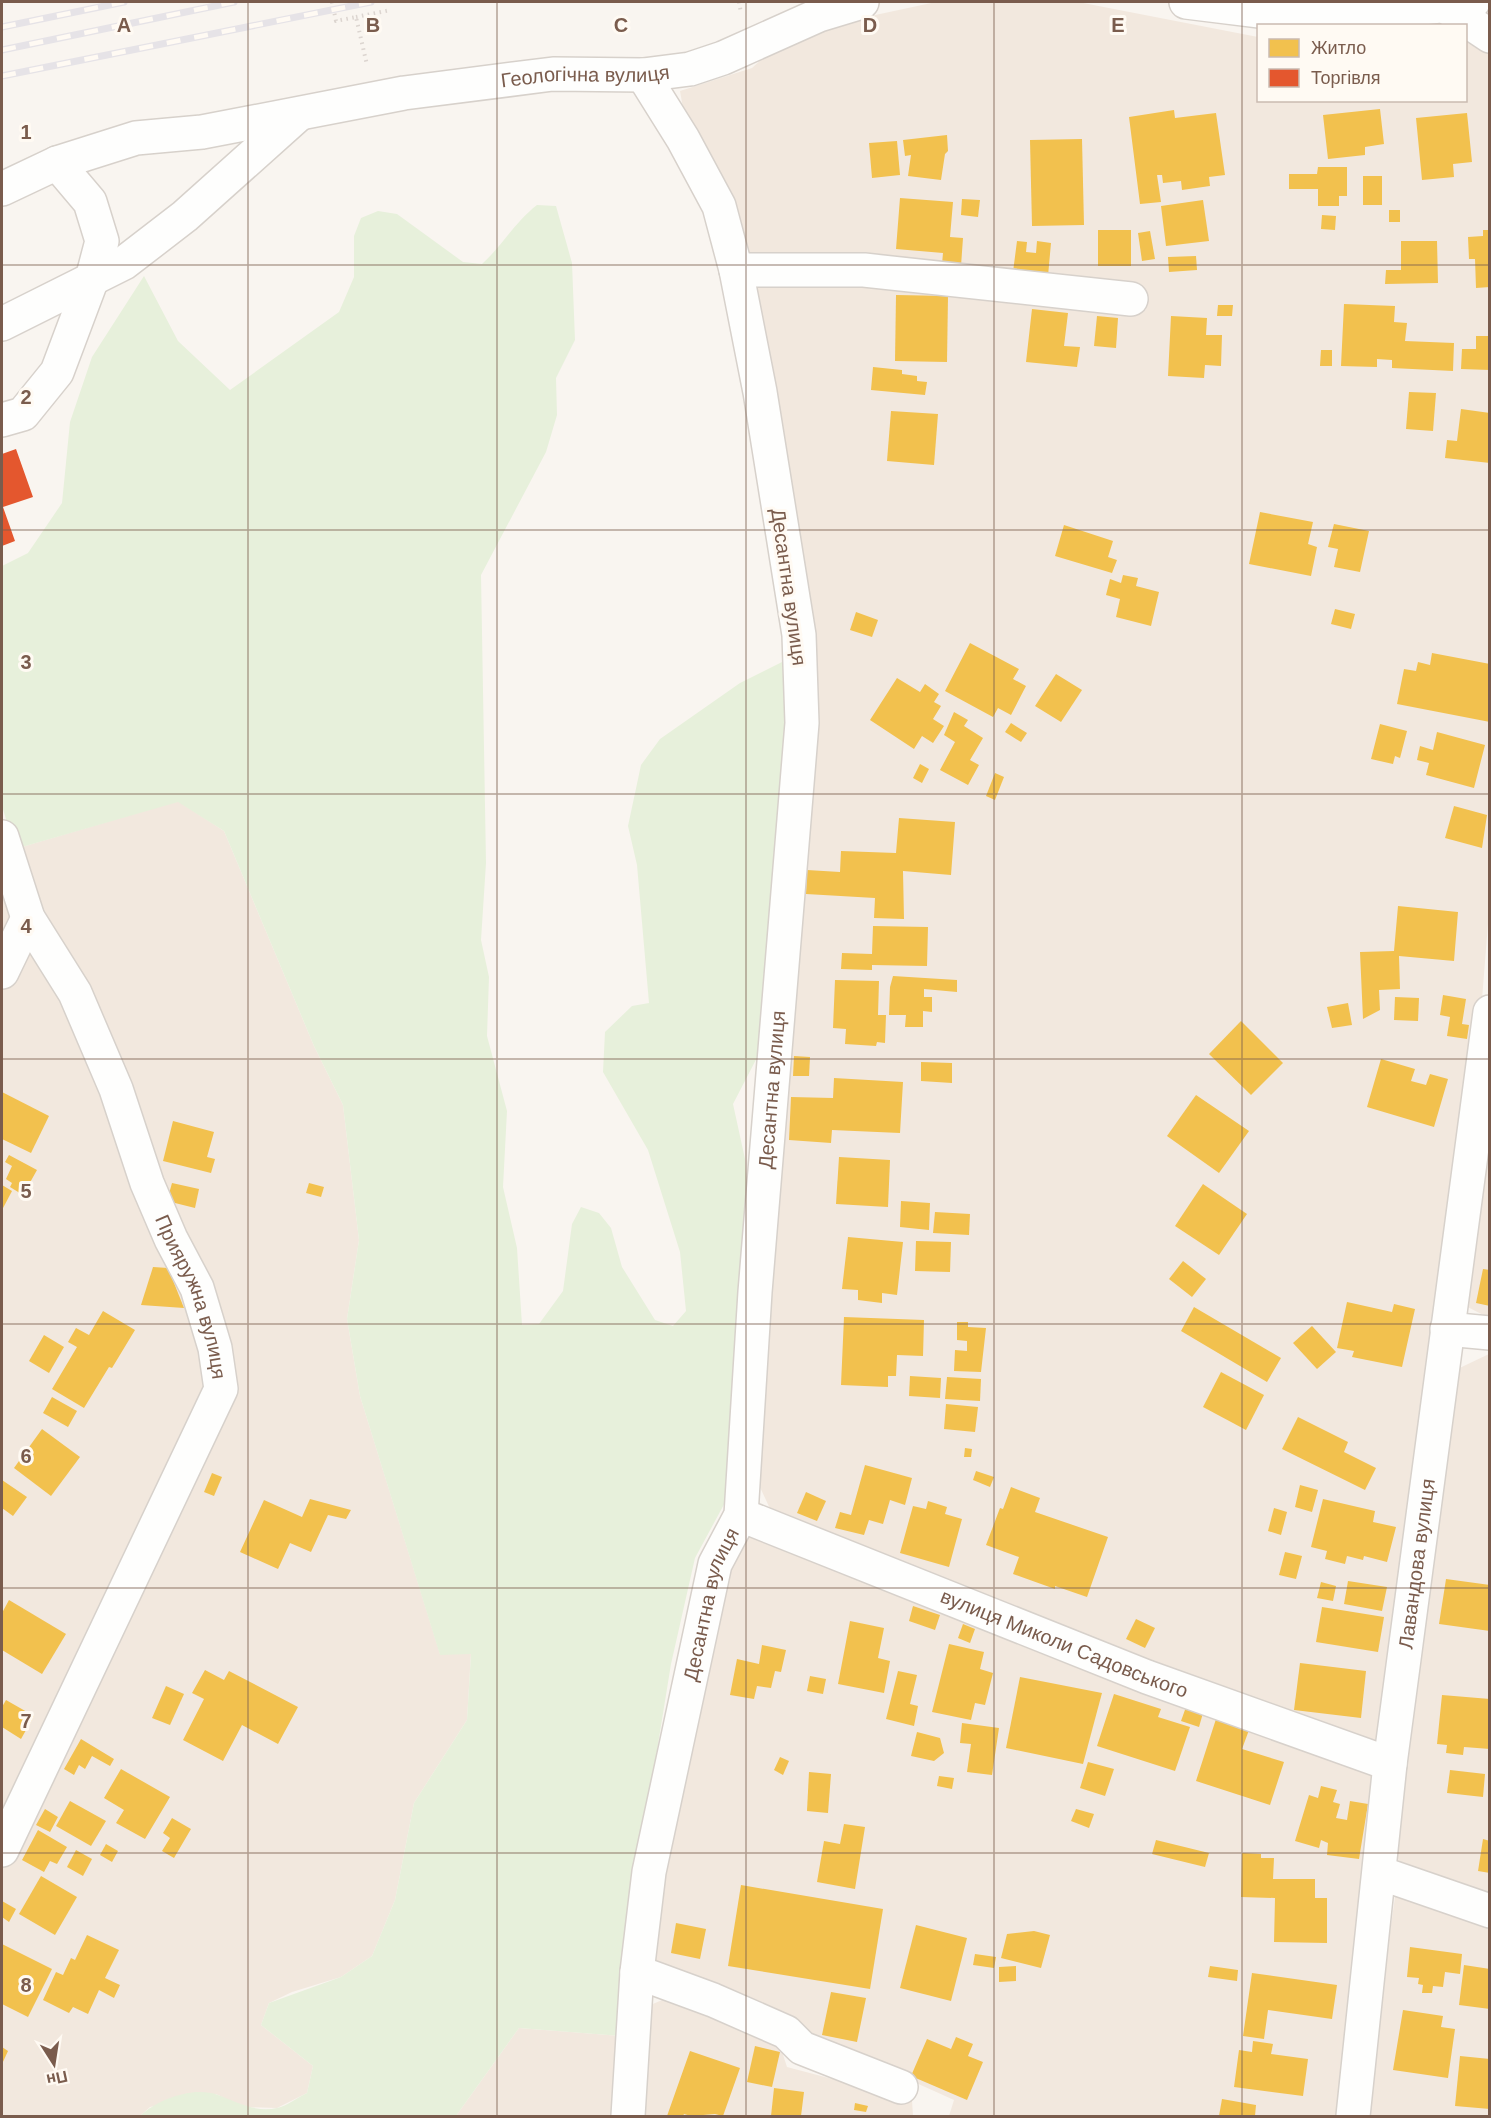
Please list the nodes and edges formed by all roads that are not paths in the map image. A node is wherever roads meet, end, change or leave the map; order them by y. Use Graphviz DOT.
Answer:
graph roads {
  1 [pos="862,2"];
  2 [pos="1186,2"];
  3 [pos="1459,4"];
  4 [pos="1490,36"];
  5 [pos="643,75"];
  6 [pos="300,113"];
  7 [pos="57,163"];
  8 [pos="2,189"];
  9 [pos="736,270"];
  10 [pos="92,279"];
  11 [pos="1131,299"];
  12 [pos="2,324"];
  13 [pos="2,420"];
  14 [pos="2,837"];
  15 [pos="28,918"];
  16 [pos="2,972"];
  17 [pos="1490,1012"];
  18 [pos="1447,1329"];
  19 [pos="1490,1333"];
  20 [pos="741,1515"];
  21 [pos="1390,1764"];
  22 [pos="2,1850"];
  23 [pos="1380,1873"];
  24 [pos="1490,1911"];
  25 [pos="637,1972"];
  26 [pos="902,2087"];
  27 [pos="628,2116"];
  28 [pos="1353,2116"];
  1 -- 5 [label="street, Геологічна вулиця"];
  2 -- 3 [label="street"];
  3 -- 4 [label="street"];
  5 -- 6 [label="street, Геологічна вулиця"];
  5 -- 9 [label="street, Десантна вулиця"];
  6 -- 7 [label="street, Геологічна вулиця"];
  6 -- 10 [label="street"];
  7 -- 8 [label="street, Геологічна вулиця"];
  7 -- 10 [label="street"];
  9 -- 11 [label="street"];
  9 -- 20 [label="street, Десантна вулиця"];
  10 -- 12 [label="street"];
  10 -- 13 [label="street"];
  14 -- 15 [label="street, Прияружна вулиця"];
  15 -- 16 [label="street"];
  15 -- 22 [label="street, Прияружна вулиця"];
  17 -- 18 [label="street, Лавандова вулиця"];
  18 -- 19 [label="street"];
  18 -- 21 [label="street, Лавандова вулиця"];
  20 -- 21 [label="street, вулиця Миколи Садовського"];
  20 -- 25 [label="street, Десантна вулиця"];
  21 -- 23 [label="street, Лавандова вулиця"];
  23 -- 24 [label="street"];
  23 -- 28 [label="street, Лавандова вулиця"];
  25 -- 26 [label="street"];
  25 -- 27 [label="street, Десантна вулиця"];
}
